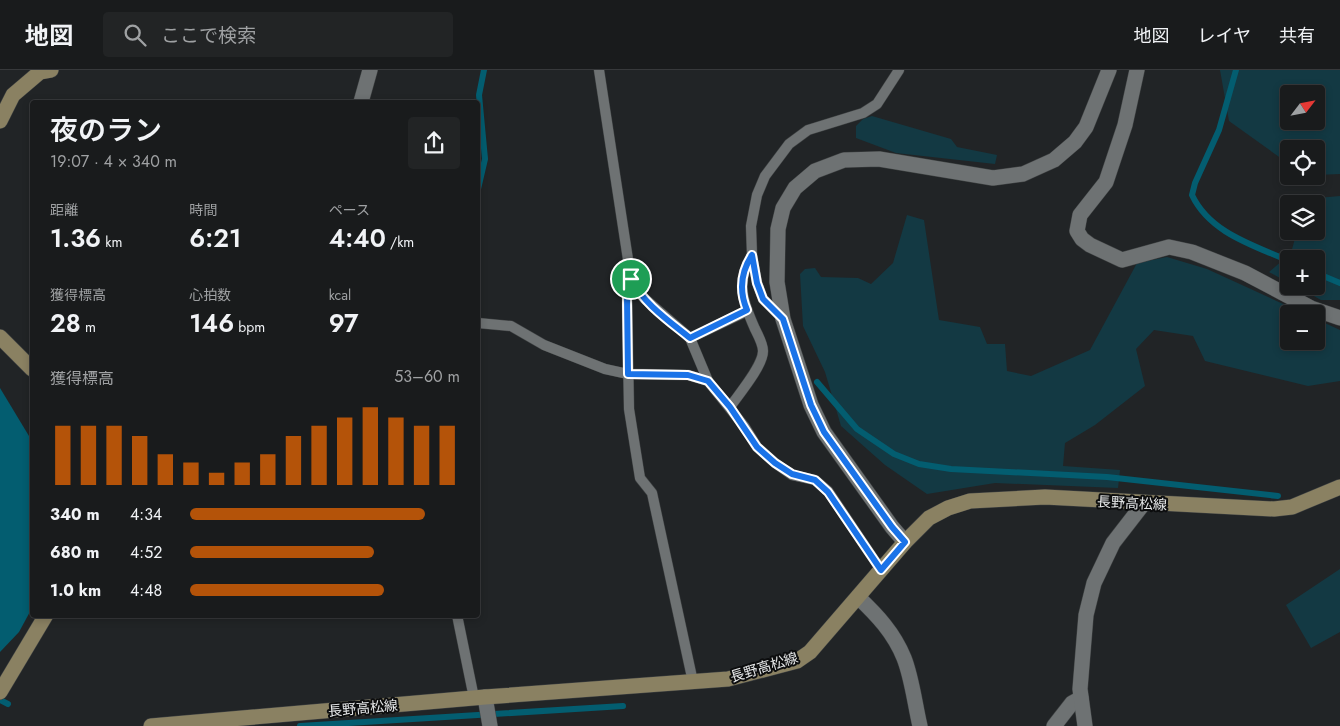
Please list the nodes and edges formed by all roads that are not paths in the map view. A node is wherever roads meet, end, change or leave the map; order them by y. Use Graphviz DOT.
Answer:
graph roads {
  1 [pos="370,70"];
  2 [pos="599,70"];
  3 [pos="898,70"];
  4 [pos="1109,70"];
  5 [pos="1137,70"];
  6 [pos="44,71"];
  7 [pos="362,100"];
  8 [pos="0,121"];
  9 [pos="752,255"];
  10 [pos="631,279"];
  11 [pos="747,310"];
  12 [pos="1340,318"];
  13 [pos="783,319"];
  14 [pos="480,323"];
  15 [pos="0,337"];
  16 [pos="690,338"];
  17 [pos="30,367"];
  18 [pos="628,374"];
  19 [pos="708,381"];
  20 [pos="730,407"];
  21 [pos="1340,487"];
  22 [pos="1144,503"];
  23 [pos="905,542"];
  24 [pos="881,570"];
  25 [pos="858,597"];
  26 [pos="44,618"];
  27 [pos="458,618"];
  28 [pos="693,682"];
  29 [pos="0,692"];
  30 [pos="1081,698"];
  31 [pos="485,710"];
  32 [pos="151,726"];
  33 [pos="920,726"];
  34 [pos="1054,726"];
  35 [pos="1085,726"];
  1 -- 7 [label="street"];
  2 -- 10 [label="lane"];
  3 -- 9 [label="lane"];
  4 -- 13 [label="street"];
  5 -- 12 [label="street"];
  6 -- 8 [label="main road"];
  9 -- 11 [label="lane"];
  9 -- 13 [label="lane"];
  10 -- 16 [label="lane"];
  10 -- 18 [label="lane"];
  11 -- 16 [label="lane"];
  11 -- 20 [label="lane"];
  13 -- 23 [label="street"];
  14 -- 18 [label="lane"];
  15 -- 17 [label="main road"];
  16 -- 19 [label="lane"];
  18 -- 19 [label="lane"];
  18 -- 28 [label="lane"];
  19 -- 20 [label="lane"];
  20 -- 24 [label="lane"];
  21 -- 22 [label="main road, 長野高松線"];
  22 -- 23 [label="main road, 長野高松線"];
  22 -- 30 [label="street"];
  23 -- 24 [label="main road, 長野高松線"];
  24 -- 25 [label="main road, 長野高松線"];
  25 -- 28 [label="main road, 長野高松線"];
  25 -- 33 [label="street"];
  26 -- 29 [label="main road"];
  27 -- 31 [label="lane"];
  28 -- 31 [label="main road, 長野高松線"];
  30 -- 34 [label="street"];
  30 -- 35 [label="street"];
  31 -- 32 [label="main road, 長野高松線"];
}
